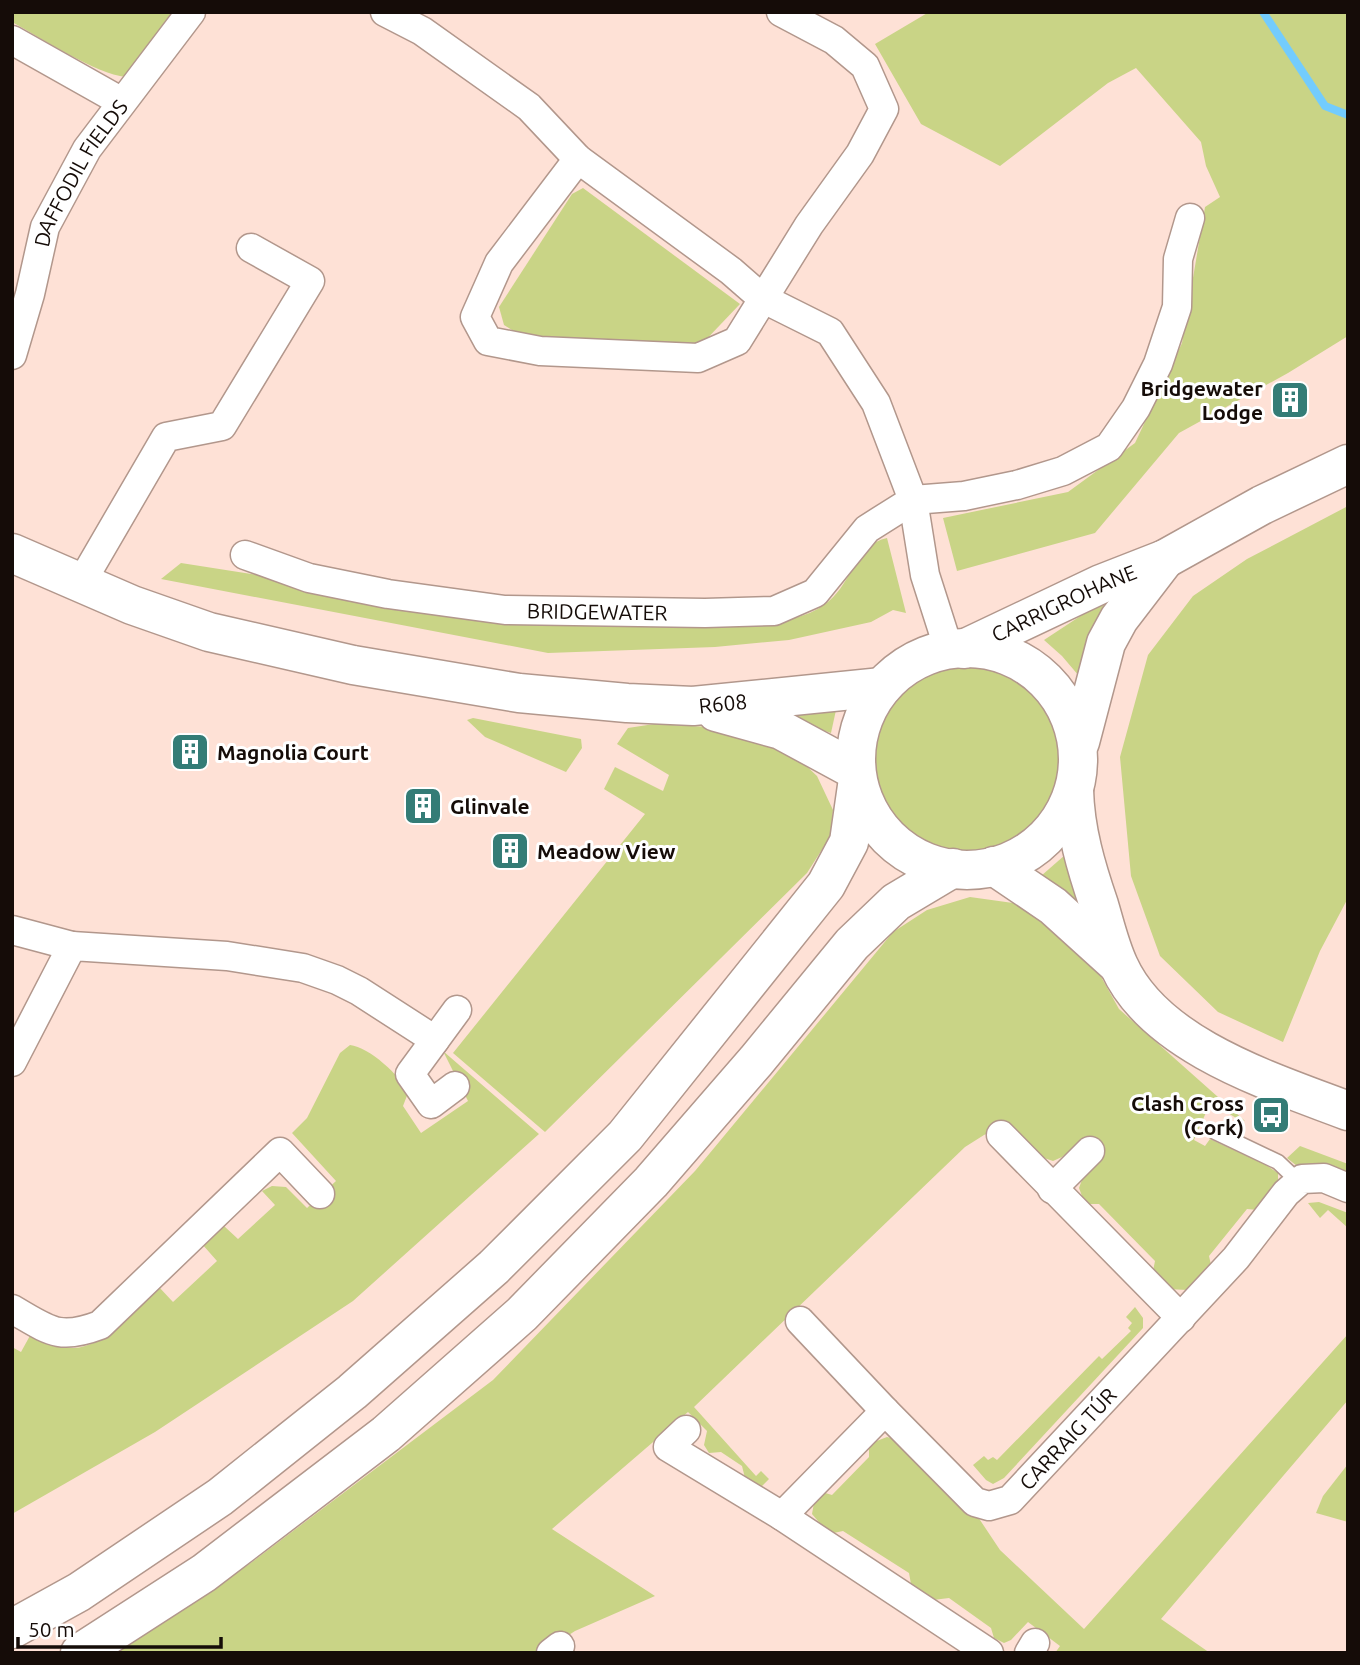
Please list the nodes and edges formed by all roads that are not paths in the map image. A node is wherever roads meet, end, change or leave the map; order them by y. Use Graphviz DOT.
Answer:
graph roads {
  1 [pos="191,12"];
  2 [pos="385,12"];
  3 [pos="781,12"];
  4 [pos="12,40"];
  5 [pos="122,102"];
  6 [pos="578,159"];
  7 [pos="1190,218"];
  8 [pos="251,248"];
  9 [pos="762,298"];
  10 [pos="12,355"];
  11 [pos="1348,464"];
  12 [pos="913,500"];
  13 [pos="12,553"];
  14 [pos="245,555"];
  15 [pos="1165,559"];
  16 [pos="81,583"];
  17 [pos="957,650"];
  18 [pos="882,687"];
  19 [pos="693,706"];
  20 [pos="1080,741"];
  21 [pos="855,778"];
  22 [pos="1074,790"];
  23 [pos="994,866"];
  24 [pos="953,868"];
  25 [pos="12,930"];
  26 [pos="72,947"];
  27 [pos="1119,966"];
  28 [pos="457,1010"];
  29 [pos="435,1040"];
  30 [pos="12,1062"];
  31 [pos="455,1086"];
  32 [pos="1348,1111"];
  33 [pos="1215,1132"];
  34 [pos="1001,1135"];
  35 [pos="1090,1151"];
  36 [pos="1299,1182"];
  37 [pos="1348,1188"];
  38 [pos="1052,1189"];
  39 [pos="320,1194"];
  40 [pos="12,1309"];
  41 [pos="1181,1318"];
  42 [pos="800,1321"];
  43 [pos="885,1411"];
  44 [pos="686,1430"];
  45 [pos="782,1516"];
  46 [pos="12,1629"];
  47 [pos="80,1653"];
  48 [pos="989,1653"];
  1 -- 5 [label="street, DAFFODIL FIELDS"];
  2 -- 6 [label="street"];
  3 -- 9 [label="street"];
  4 -- 5 [label="street"];
  5 -- 10 [label="street, DAFFODIL FIELDS"];
  6 -- 9 [label="street"];
  6 -- 9 [label="street"];
  7 -- 12 [label="street, BRIDGEWATER"];
  8 -- 16 [label="street"];
  9 -- 12 [label="street"];
  11 -- 15 [label="main road, CARRIGROHANE"];
  12 -- 14 [label="street, BRIDGEWATER"];
  12 -- 17 [label="street"];
  13 -- 16 [label="main road, R608"];
  15 -- 17 [label="main road, CARRIGROHANE"];
  15 -- 20 [label="main road, CARRIGROHANE"];
  16 -- 19 [label="main road, R608"];
  17 -- 18 [label="main road"];
  17 -- 20 [label="main road"];
  18 -- 19 [label="main road, R608 / R608"];
  18 -- 21 [label="main road"];
  19 -- 21 [label="main road, R608 / R608"];
  20 -- 22 [label="main road"];
  21 -- 24 [label="main road"];
  21 -- 46 [label="main road"];
  22 -- 23 [label="main road"];
  22 -- 27 [label="main road"];
  23 -- 24 [label="main road"];
  23 -- 27 [label="main road"];
  24 -- 47 [label="main road"];
  25 -- 26 [label="street"];
  26 -- 29 [label="street"];
  26 -- 30 [label="street"];
  27 -- 32 [label="main road"];
  28 -- 29 [label="street"];
  29 -- 31 [label="street"];
  33 -- 36 [label="lane"];
  34 -- 38 [label="street"];
  35 -- 38 [label="street"];
  36 -- 37 [label="street"];
  36 -- 41 [label="street, CARRAIG TÚR"];
  38 -- 41 [label="street"];
  39 -- 40 [label="street"];
  41 -- 43 [label="street, CARRAIG TÚR"];
  42 -- 43 [label="street, CARRAIG TÚR"];
  43 -- 45 [label="street"];
  44 -- 45 [label="street"];
  45 -- 48 [label="street"];
}
